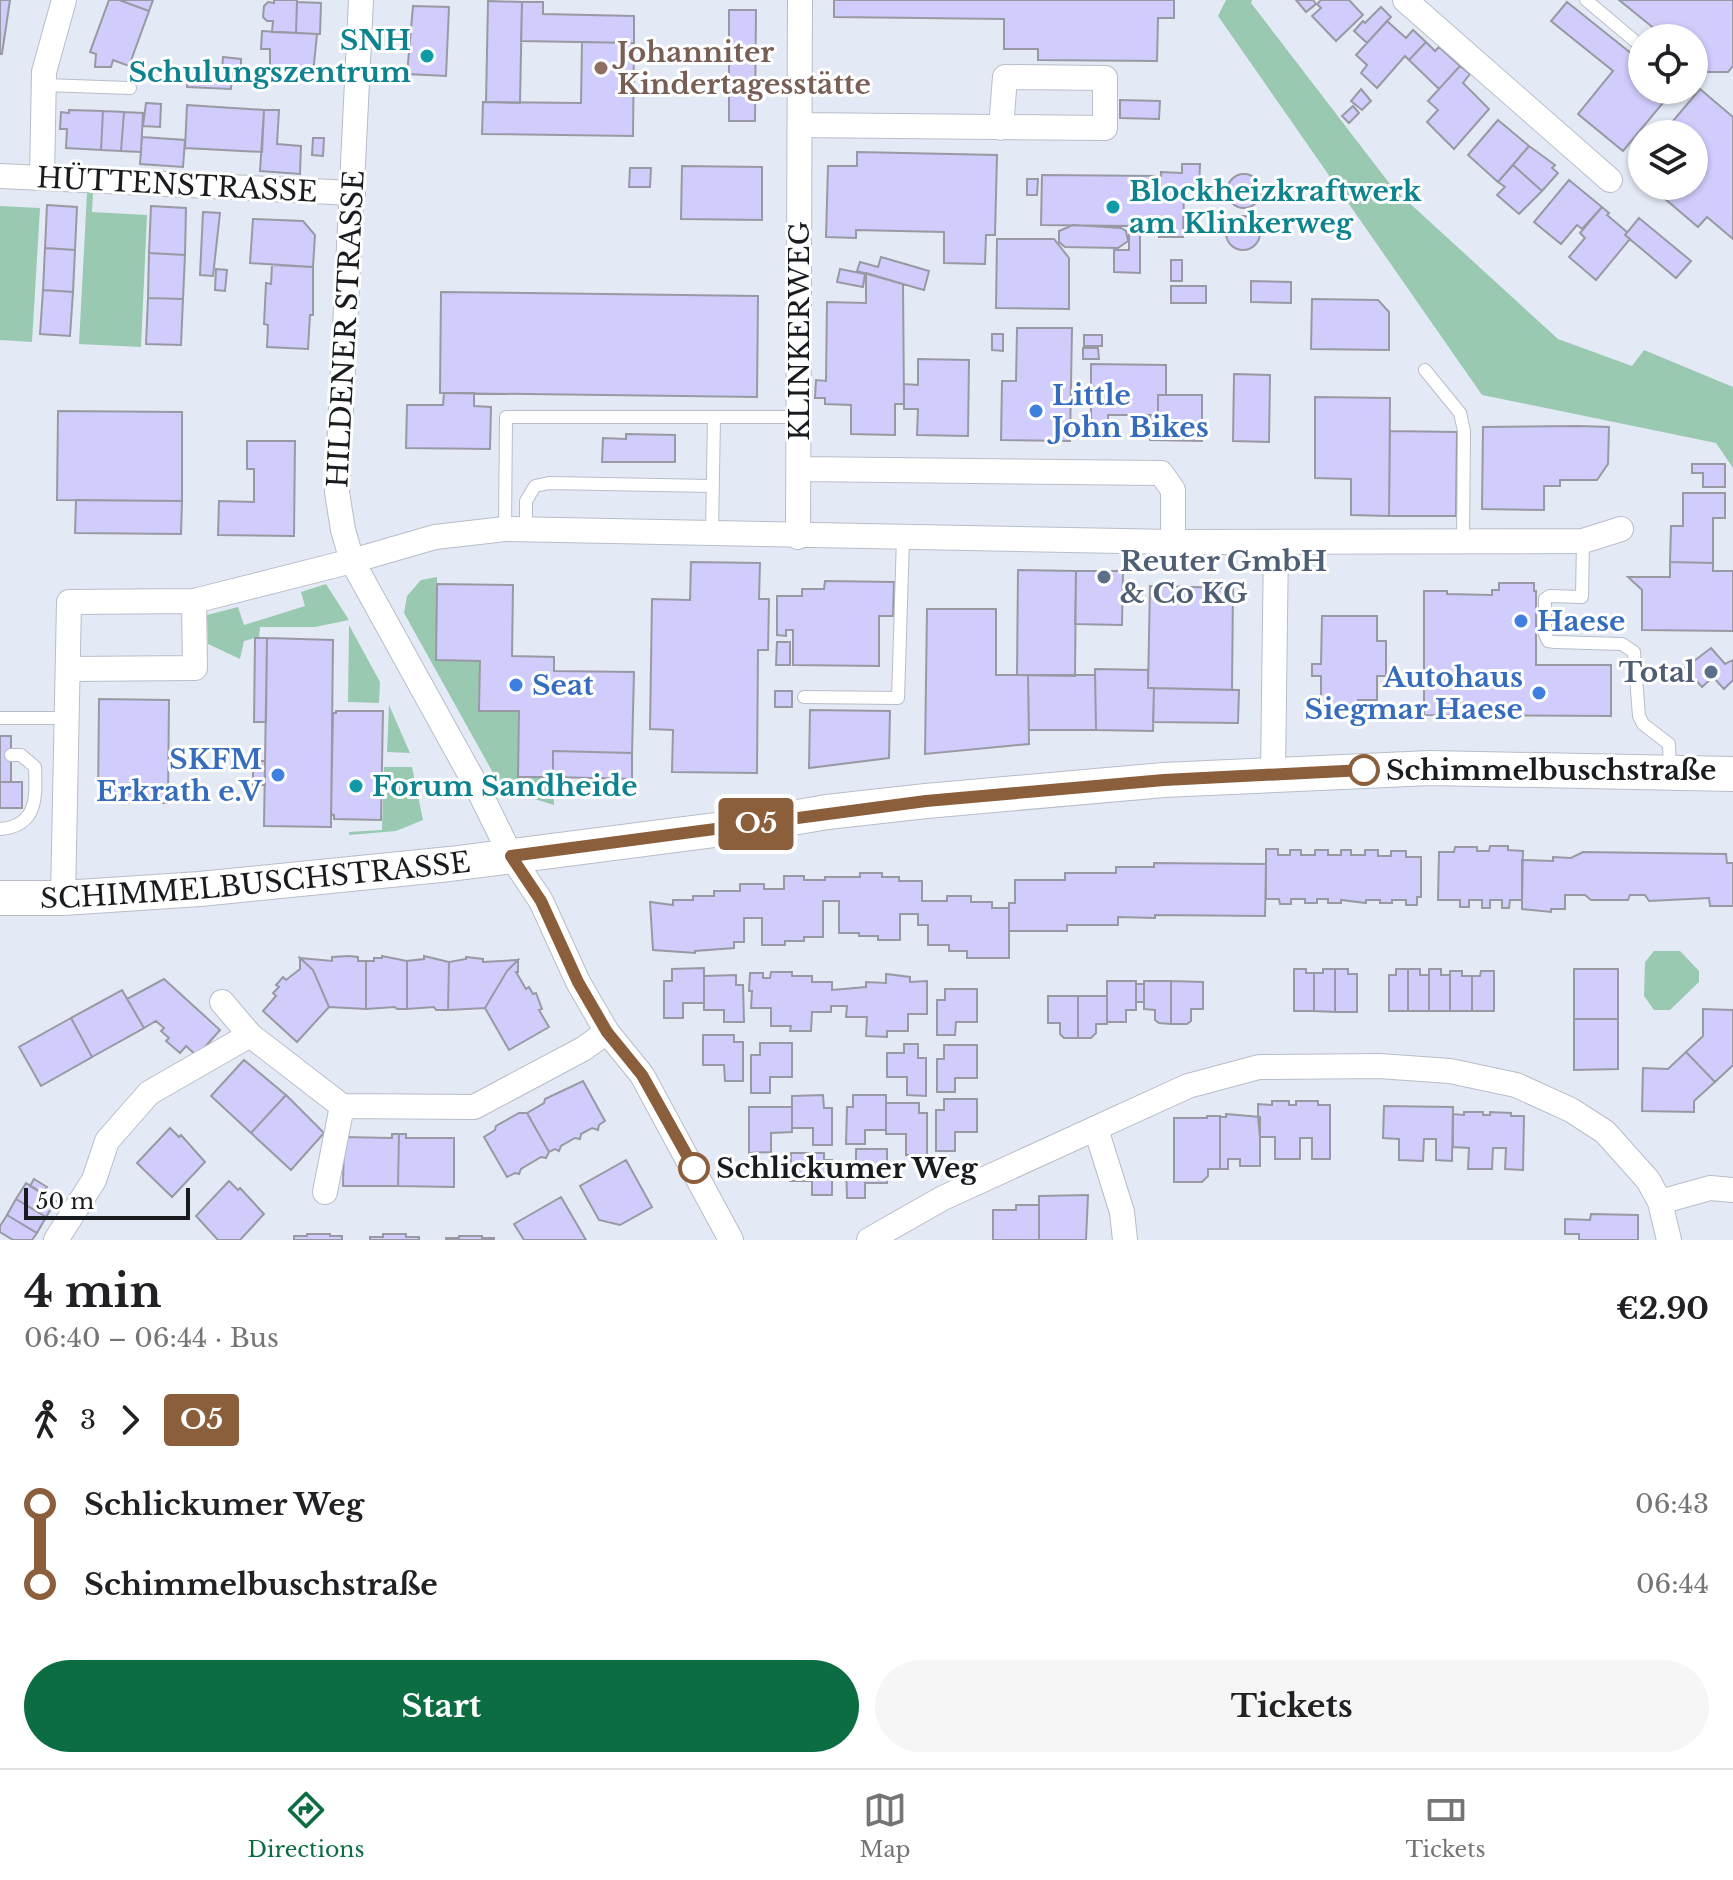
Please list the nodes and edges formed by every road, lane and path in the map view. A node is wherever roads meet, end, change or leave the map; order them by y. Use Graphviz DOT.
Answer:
graph roads {
  1 [pos="64,0"];
  2 [pos="361,0"];
  3 [pos="800,0"];
  4 [pos="1405,0"];
  5 [pos="1586,0"];
  6 [pos="1628,35"];
  7 [pos="44,85"];
  8 [pos="130,88"];
  9 [pos="800,125"];
  10 [pos="1001,128"];
  11 [pos="0,176"];
  12 [pos="42,178"];
  13 [pos="1610,180"];
  14 [pos="353,193"];
  15 [pos="1425,370"];
  16 [pos="714,417"];
  17 [pos="798,417"];
  18 [pos="799,469"];
  19 [pos="712,486"];
  20 [pos="515,529"];
  21 [pos="1621,529"];
  22 [pos="712,534"];
  23 [pos="798,537"];
  24 [pos="903,538"];
  25 [pos="1463,541"];
  26 [pos="1583,541"];
  27 [pos="1173,542"];
  28 [pos="1276,543"];
  29 [pos="352,561"];
  30 [pos="194,601"];
  31 [pos="69,669"];
  32 [pos="804,697"];
  33 [pos="0,718"];
  34 [pos="68,718"];
  35 [pos="11,755"];
  36 [pos="1670,772"];
  37 [pos="1273,774"];
  38 [pos="1733,774"];
  39 [pos="0,829"];
  40 [pos="511,856"];
  41 [pos="0,898"];
  42 [pos="63,898"];
  43 [pos="222,1002"];
  44 [pos="607,1032"];
  45 [pos="250,1035"];
  46 [pos="342,1106"];
  47 [pos="1096,1129"];
  48 [pos="1733,1190"];
  49 [pos="325,1192"];
  50 [pos="1660,1202"];
  51 [pos="56,1240"];
  52 [pos="731,1240"];
  53 [pos="869,1240"];
  54 [pos="1125,1240"];
  55 [pos="1669,1240"];
  1 -- 7 [label="street"];
  2 -- 14 [label="street, HILDENER STRASSE"];
  3 -- 9 [label="street, KLINKERWEG"];
  4 -- 13 [label="street"];
  5 -- 6 [label="lane"];
  7 -- 8 [label="lane"];
  7 -- 12 [label="street"];
  9 -- 10 [label="street"];
  9 -- 17 [label="street, KLINKERWEG"];
  10 -- 10 [label="street"];
  11 -- 12 [label="street, HÜTTENSTRASSE"];
  12 -- 14 [label="street, HÜTTENSTRASSE"];
  14 -- 29 [label="street, HILDENER STRASSE"];
  15 -- 25 [label="lane"];
  16 -- 17 [label="lane"];
  16 -- 19 [label="lane"];
  16 -- 20 [label="lane"];
  17 -- 18 [label="street, KLINKERWEG"];
  18 -- 23 [label="street, KLINKERWEG"];
  18 -- 27 [label="street"];
  19 -- 20 [label="lane"];
  19 -- 22 [label="lane"];
  20 -- 22 [label="street"];
  20 -- 29 [label="street"];
  21 -- 26 [label="street"];
  22 -- 23 [label="street"];
  23 -- 24 [label="street"];
  24 -- 27 [label="street"];
  24 -- 32 [label="lane"];
  25 -- 26 [label="street"];
  25 -- 28 [label="street"];
  26 -- 36 [label="lane"];
  27 -- 28 [label="street"];
  28 -- 37 [label="street"];
  29 -- 30 [label="street"];
  29 -- 40 [label="street, HILDENER STRASSE"];
  30 -- 31 [label="street"];
  30 -- 31 [label="street"];
  31 -- 34 [label="street"];
  33 -- 34 [label="lane"];
  34 -- 42 [label="street"];
  35 -- 39 [label="lane"];
  36 -- 37 [label="main road, SCHIMMELBUSCHSTRASSE"];
  36 -- 38 [label="main road, SCHIMMELBUSCHSTRASSE"];
  37 -- 40 [label="main road, SCHIMMELBUSCHSTRASSE"];
  40 -- 42 [label="main road, SCHIMMELBUSCHSTRASSE"];
  40 -- 44 [label="street, HILDENER STRASSE"];
  41 -- 42 [label="main road, SCHIMMELBUSCHSTRASSE"];
  43 -- 45 [label="street"];
  44 -- 46 [label="street"];
  44 -- 52 [label="street, HILDENER STRASSE"];
  45 -- 46 [label="street"];
  45 -- 51 [label="street"];
  46 -- 49 [label="street"];
  47 -- 50 [label="street"];
  47 -- 53 [label="street"];
  47 -- 54 [label="street"];
  48 -- 50 [label="street"];
  50 -- 55 [label="street"];
}
